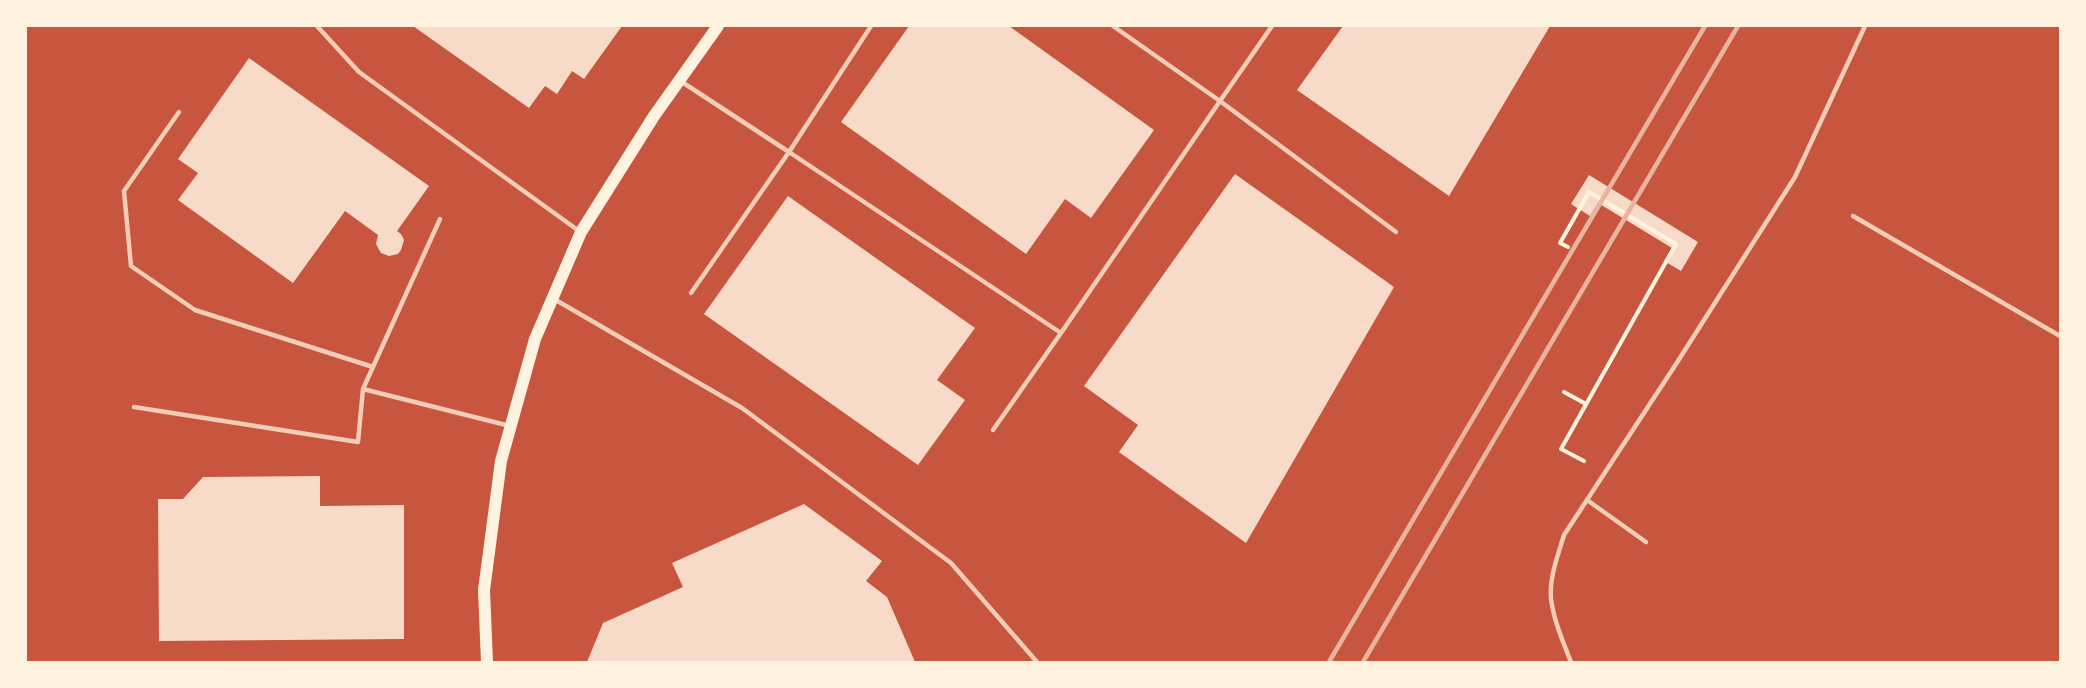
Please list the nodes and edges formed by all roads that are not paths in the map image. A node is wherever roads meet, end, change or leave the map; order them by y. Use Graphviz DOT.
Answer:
graph roads {
  1 [pos="317,26"];
  2 [pos="718,26"];
  3 [pos="871,26"];
  4 [pos="1113,26"];
  5 [pos="1272,26"];
  6 [pos="1865,26"];
  7 [pos="679,80"];
  8 [pos="1220,101"];
  9 [pos="180,112"];
  10 [pos="789,152"];
  11 [pos="1853,216"];
  12 [pos="440,219"];
  13 [pos="581,232"];
  14 [pos="1396,232"];
  15 [pos="691,293"];
  16 [pos="552,298"];
  17 [pos="1061,333"];
  18 [pos="2061,336"];
  19 [pos="373,367"];
  20 [pos="363,389"];
  21 [pos="134,407"];
  22 [pos="510,426"];
  23 [pos="993,430"];
  24 [pos="1587,500"];
  25 [pos="1646,542"];
  26 [pos="487,663"];
  27 [pos="1037,663"];
  28 [pos="1571,663"];
  1 -- 13 [label="lane"];
  2 -- 7 [label="main road"];
  3 -- 10 [label="lane"];
  4 -- 8 [label="lane"];
  5 -- 8 [label="lane"];
  6 -- 24 [label="lane"];
  7 -- 10 [label="lane"];
  7 -- 13 [label="main road"];
  8 -- 14 [label="lane"];
  8 -- 17 [label="lane"];
  9 -- 19 [label="lane"];
  10 -- 15 [label="lane"];
  10 -- 17 [label="lane"];
  11 -- 18 [label="lane"];
  12 -- 19 [label="lane"];
  13 -- 16 [label="main road"];
  16 -- 22 [label="main road"];
  16 -- 27 [label="lane"];
  17 -- 23 [label="lane"];
  19 -- 20 [label="lane"];
  20 -- 21 [label="lane"];
  20 -- 22 [label="lane"];
  22 -- 26 [label="main road"];
  24 -- 25 [label="lane"];
  24 -- 28 [label="lane"];
}
